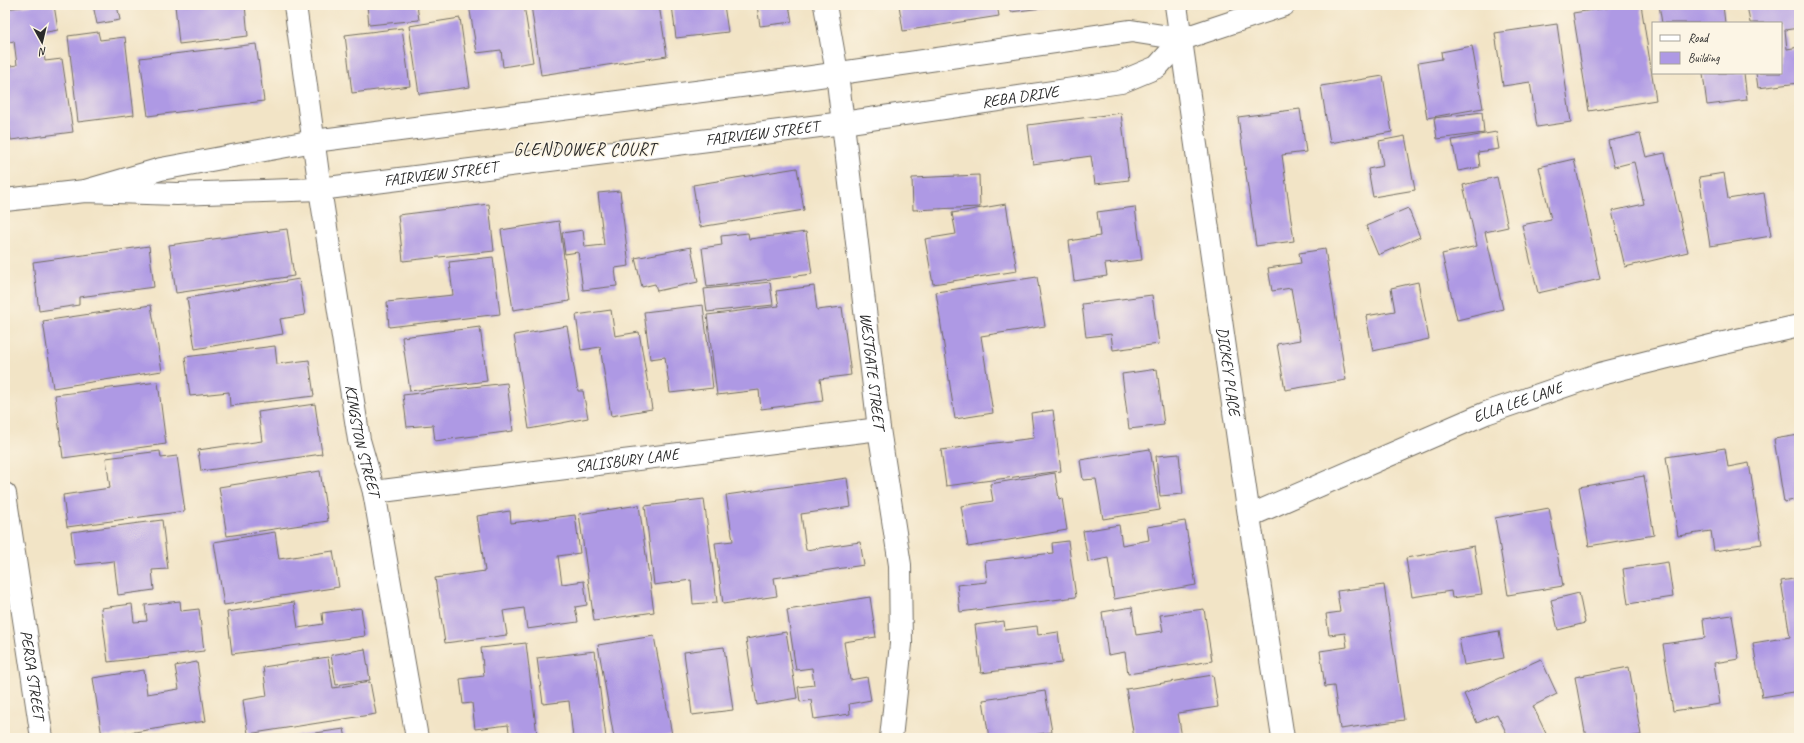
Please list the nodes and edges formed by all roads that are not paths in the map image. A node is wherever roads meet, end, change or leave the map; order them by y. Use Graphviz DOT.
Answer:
graph roads {
  1 [pos="295,5"];
  2 [pos="825,5"];
  3 [pos="1176,5"];
  4 [pos="1284,5"];
  5 [pos="1182,39"];
  6 [pos="836,73"];
  7 [pos="843,123"];
  8 [pos="314,141"];
  9 [pos="320,189"];
  10 [pos="85,191"];
  11 [pos="5,200"];
  12 [pos="1799,326"];
  13 [pos="879,428"];
  14 [pos="374,492"];
  15 [pos="5,494"];
  16 [pos="1249,516"];
  17 [pos="42,738"];
  18 [pos="417,738"];
  19 [pos="891,738"];
  20 [pos="1283,738"];
  1 -- 8 [label="street, KINGSTON STREET"];
  2 -- 6 [label="street, WESTGATE STREET"];
  3 -- 5 [label="street, DICKEY PLACE"];
  4 -- 5 [label="street"];
  5 -- 6 [label="street"];
  5 -- 7 [label="street, REBA DRIVE"];
  5 -- 16 [label="street, DICKEY PLACE"];
  6 -- 7 [label="street, WESTGATE STREET"];
  6 -- 8 [label="street, FAIRVIEW STREET"];
  7 -- 9 [label="street, FAIRVIEW STREET"];
  7 -- 13 [label="street, WESTGATE STREET"];
  8 -- 9 [label="street, KINGSTON STREET"];
  8 -- 10 [label="street, FAIRVIEW STREET"];
  9 -- 10 [label="street, FAIRVIEW STREET"];
  9 -- 14 [label="street, KINGSTON STREET"];
  10 -- 11 [label="street, FAIRVIEW STREET"];
  12 -- 16 [label="street, ELLA LEE LANE"];
  13 -- 14 [label="street, SALISBURY LANE"];
  13 -- 19 [label="street, WESTGATE STREET"];
  14 -- 18 [label="street, KINGSTON STREET"];
  15 -- 17 [label="street, PERSA STREET"];
  16 -- 20 [label="street, DICKEY PLACE"];
}
